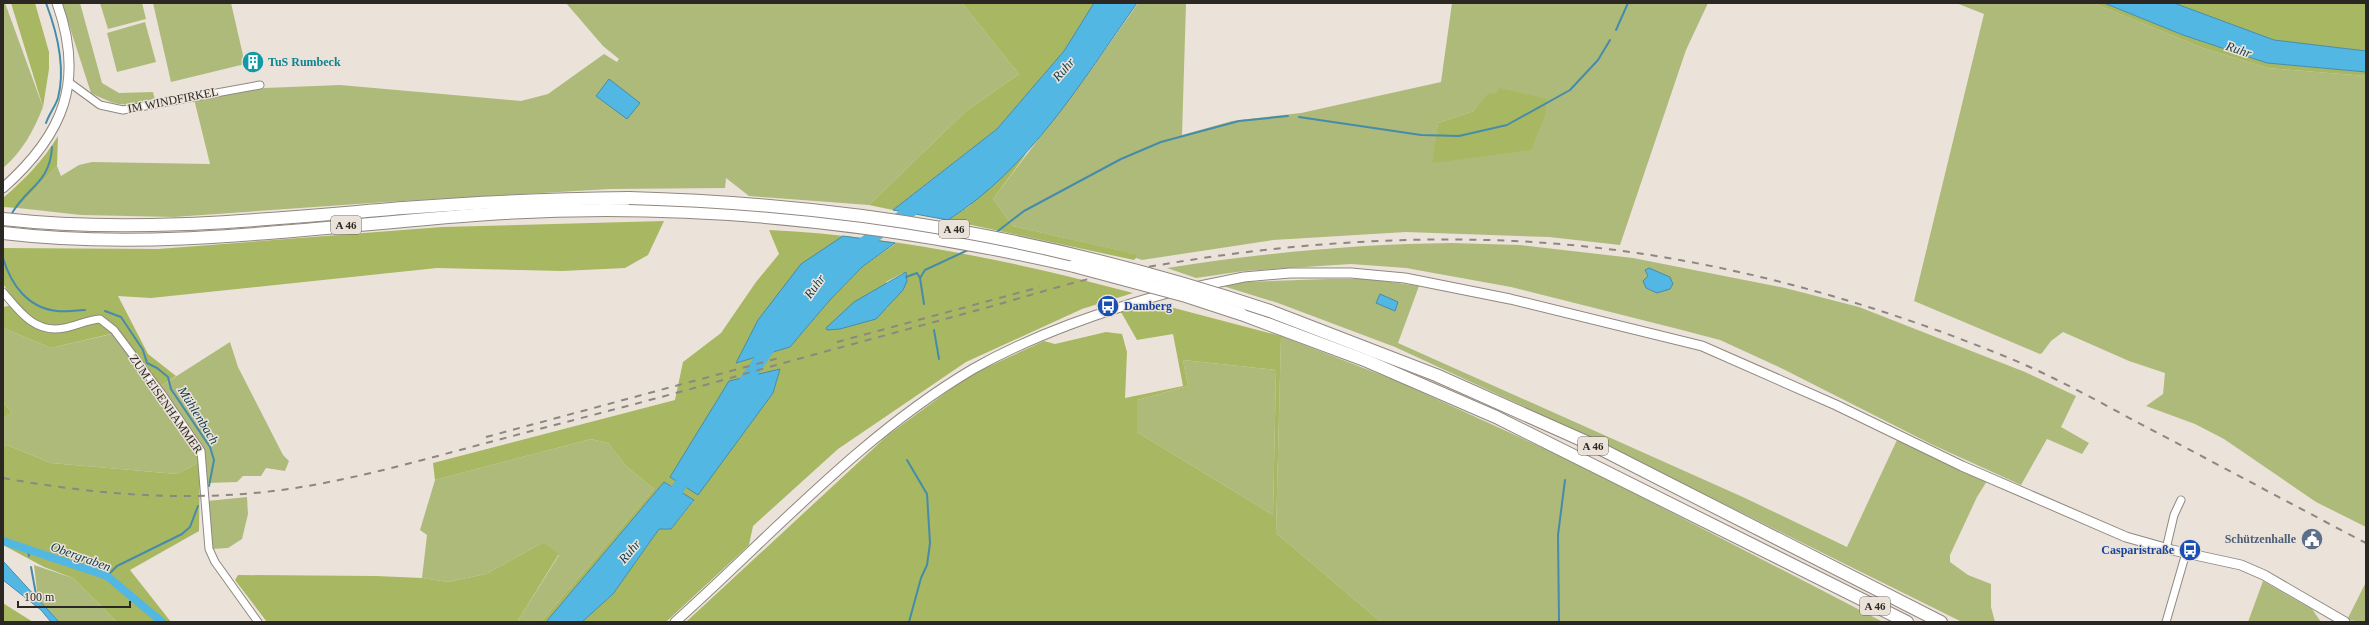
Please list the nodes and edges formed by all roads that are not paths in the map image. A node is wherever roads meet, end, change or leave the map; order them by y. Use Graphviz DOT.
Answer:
graph roads {
  1 [pos="57,3"];
  2 [pos="70,83"];
  3 [pos="260,85"];
  4 [pos="3,188"];
  5 [pos="3,219"];
  6 [pos="3,234"];
  7 [pos="3,292"];
  8 [pos="2181,500"];
  9 [pos="2166,549"];
  10 [pos="2186,553"];
  11 [pos="258,622"];
  12 [pos="676,622"];
  13 [pos="1907,622"];
  14 [pos="1941,622"];
  15 [pos="2166,622"];
  16 [pos="2345,622"];
  1 -- 2 [label="main road"];
  2 -- 3 [label="street, IM WINDFIRKEL"];
  2 -- 4 [label="main road"];
  5 -- 14 [label="highway, A 46, bridge"];
  6 -- 13 [label="highway, A 46, bridge"];
  7 -- 11 [label="street, ZUM EISENHAMMER"];
  8 -- 9 [label="street"];
  9 -- 10 [label="main road"];
  9 -- 12 [label="main road"];
  10 -- 15 [label="street"];
  10 -- 16 [label="main road"];
}
